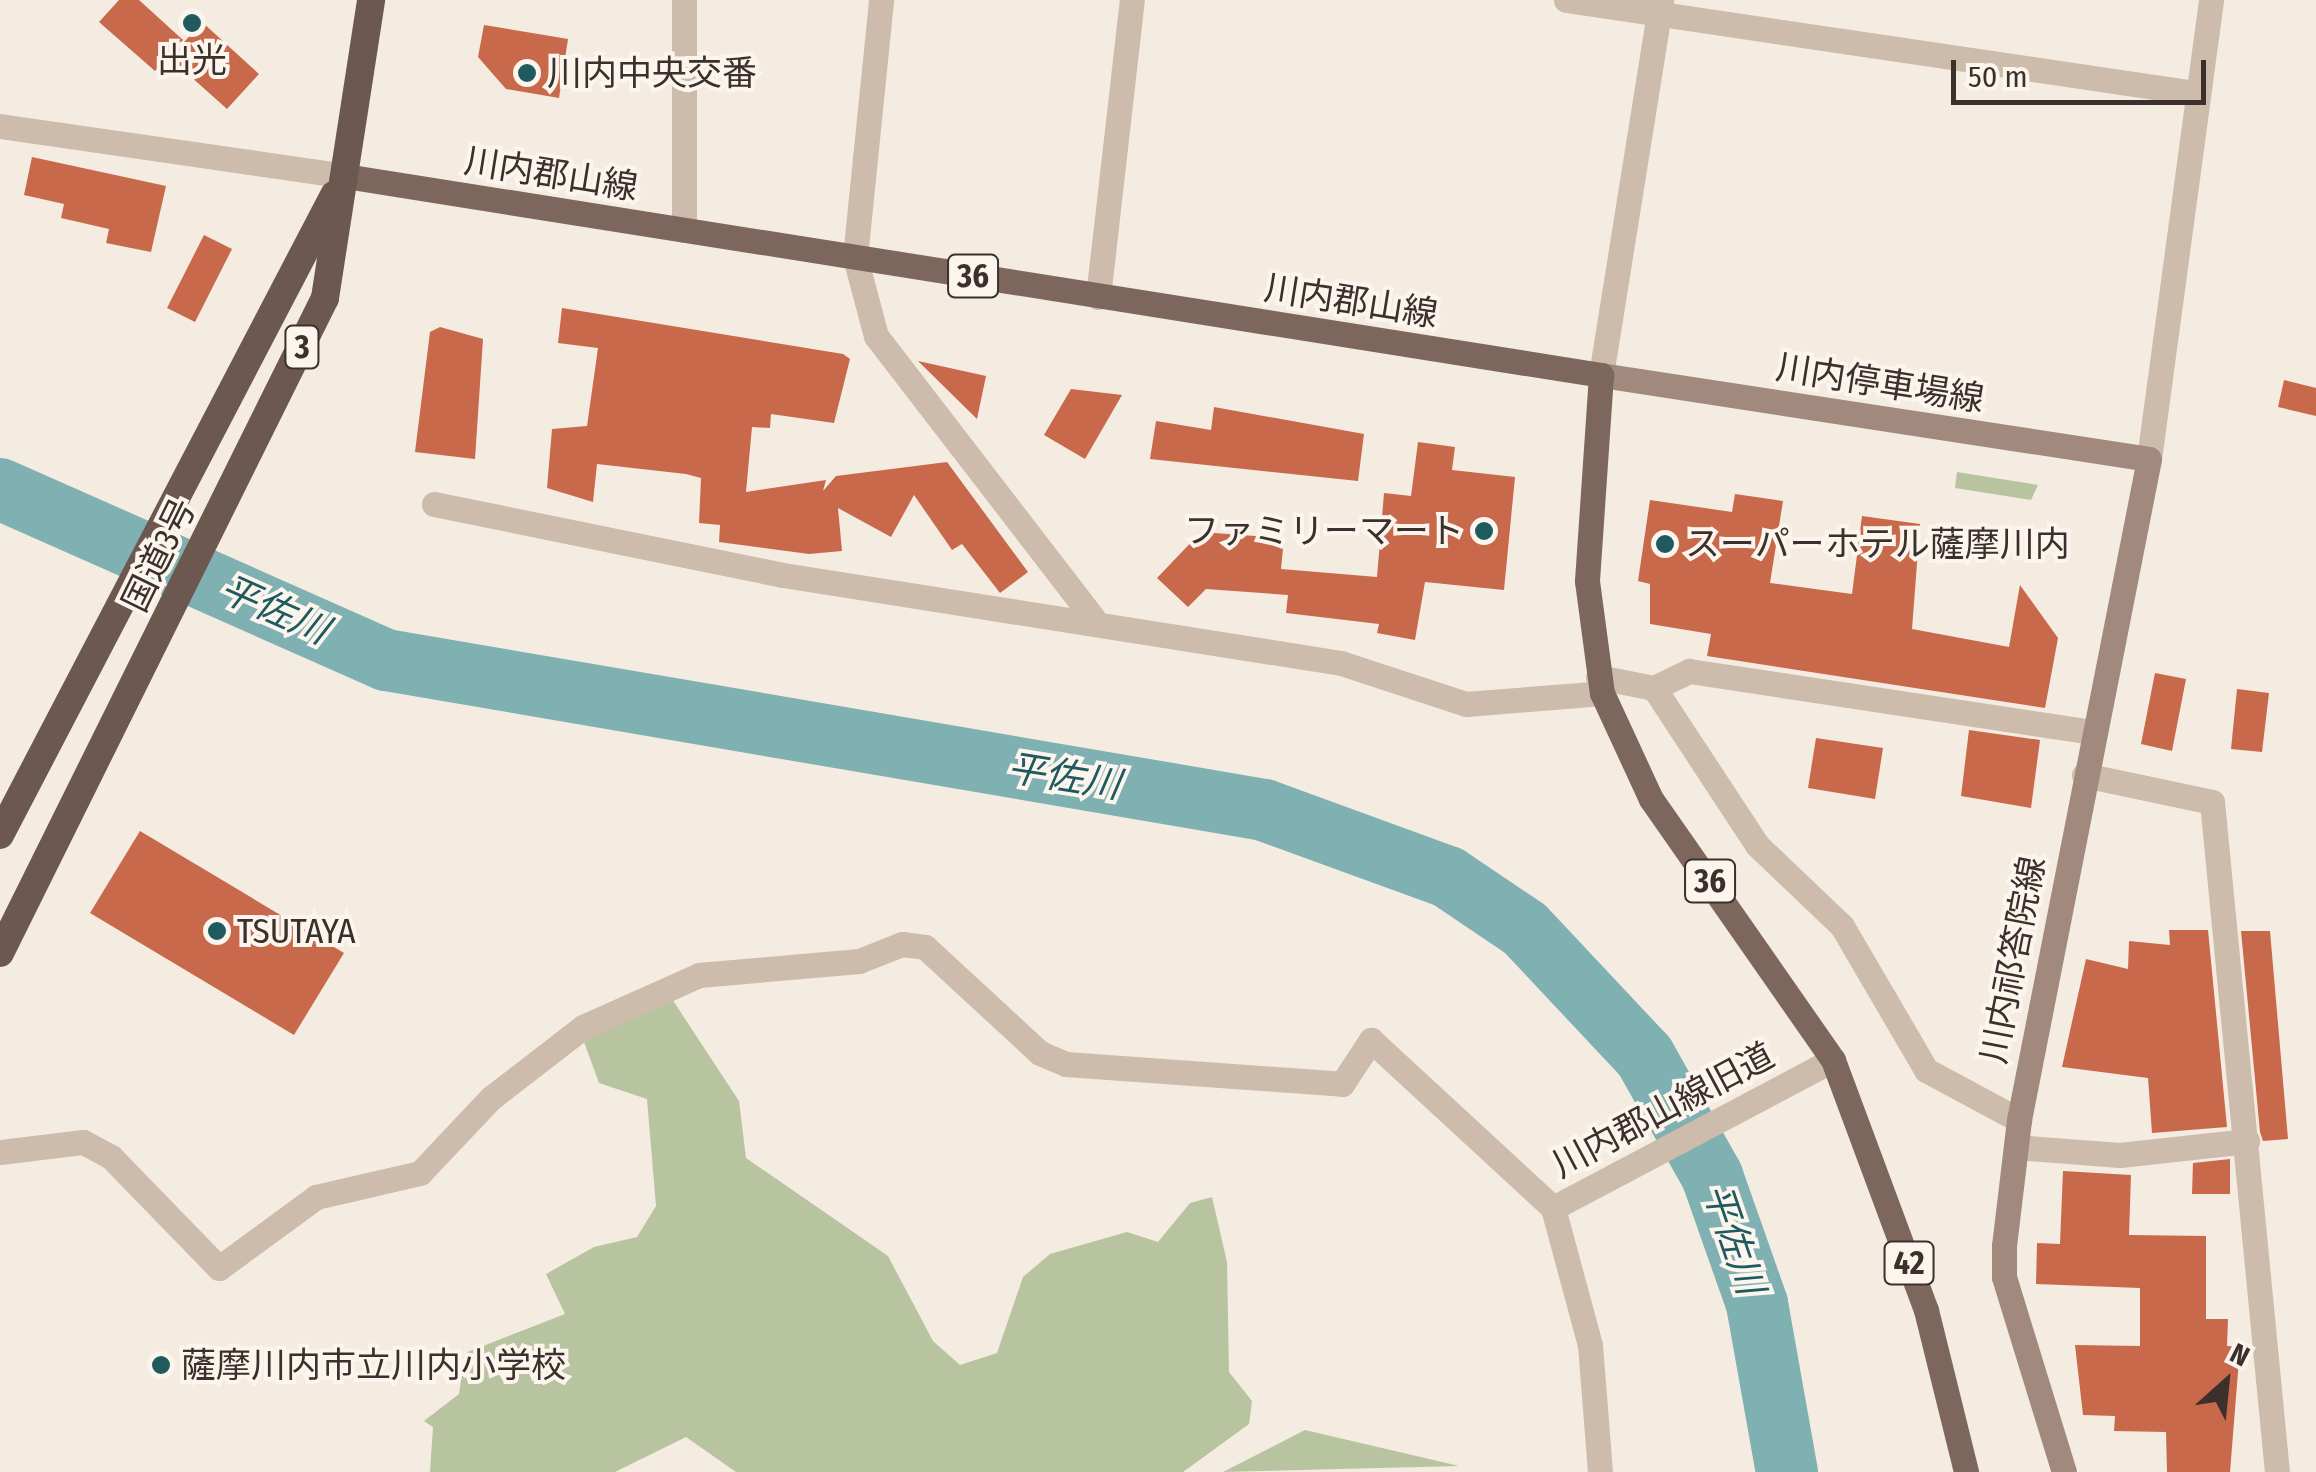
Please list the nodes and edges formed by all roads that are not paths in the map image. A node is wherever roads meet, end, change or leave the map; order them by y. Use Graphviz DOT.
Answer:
graph roads {
  1 [pos="371,0"];
  2 [pos="684,0"];
  3 [pos="882,0"];
  4 [pos="1132,0"];
  5 [pos="1566,0"];
  6 [pos="2211,0"];
  7 [pos="1660,7"];
  8 [pos="2194,93"];
  9 [pos="0,126"];
  10 [pos="345,176"];
  11 [pos="684,230"];
  12 [pos="855,257"];
  13 [pos="1098,297"];
  14 [pos="1601,376"];
  15 [pos="2149,458"];
  16 [pos="434,504"];
  17 [pos="1093,618"];
  18 [pos="1600,685"];
  19 [pos="1654,688"];
  20 [pos="2093,732"];
  21 [pos="2084,774"];
  22 [pos="0,835"];
  23 [pos="0,953"];
  24 [pos="1832,1060"];
  25 [pos="2018,1120"];
  26 [pos="2247,1141"];
  27 [pos="2016,1147"];
  28 [pos="0,1152"];
  29 [pos="1553,1208"];
  30 [pos="1600,1472"];
  31 [pos="1966,1472"];
  32 [pos="2064,1472"];
  33 [pos="2277,1472"];
  1 -- 10 [label="highway, 国道3号 / 3"];
  2 -- 11 [label="street"];
  3 -- 12 [label="street"];
  4 -- 13 [label="street"];
  5 -- 7 [label="street"];
  6 -- 8 [label="street"];
  7 -- 8 [label="street"];
  7 -- 14 [label="street"];
  8 -- 15 [label="street"];
  9 -- 10 [label="street"];
  10 -- 11 [label="main road, 川内郡山線 / 36"];
  10 -- 22 [label="highway, 国道3号 / 3"];
  10 -- 23 [label="highway, 国道3号 / 3"];
  11 -- 12 [label="main road, 川内郡山線 / 36"];
  12 -- 13 [label="main road, 川内郡山線 / 36"];
  12 -- 17 [label="street"];
  13 -- 14 [label="main road, 川内郡山線 / 36"];
  14 -- 15 [label="main road, 川内停車場線"];
  14 -- 18 [label="main road, 36"];
  15 -- 20 [label="main road, 川内祁答院線"];
  16 -- 17 [label="street"];
  17 -- 18 [label="street"];
  18 -- 19 [label="street"];
  18 -- 24 [label="main road, 36"];
  19 -- 20 [label="street"];
  19 -- 25 [label="street"];
  20 -- 21 [label="main road, 川内祁答院線"];
  21 -- 25 [label="main road, 川内祁答院線"];
  21 -- 26 [label="street"];
  24 -- 29 [label="street, 川内郡山線旧道"];
  24 -- 31 [label="main road, 42"];
  25 -- 27 [label="main road, 川内祁答院線"];
  26 -- 27 [label="street"];
  26 -- 33 [label="street"];
  27 -- 32 [label="main road, 川内祁答院線"];
  28 -- 29 [label="street"];
  29 -- 30 [label="street, 川内郡山線旧道"];
}
